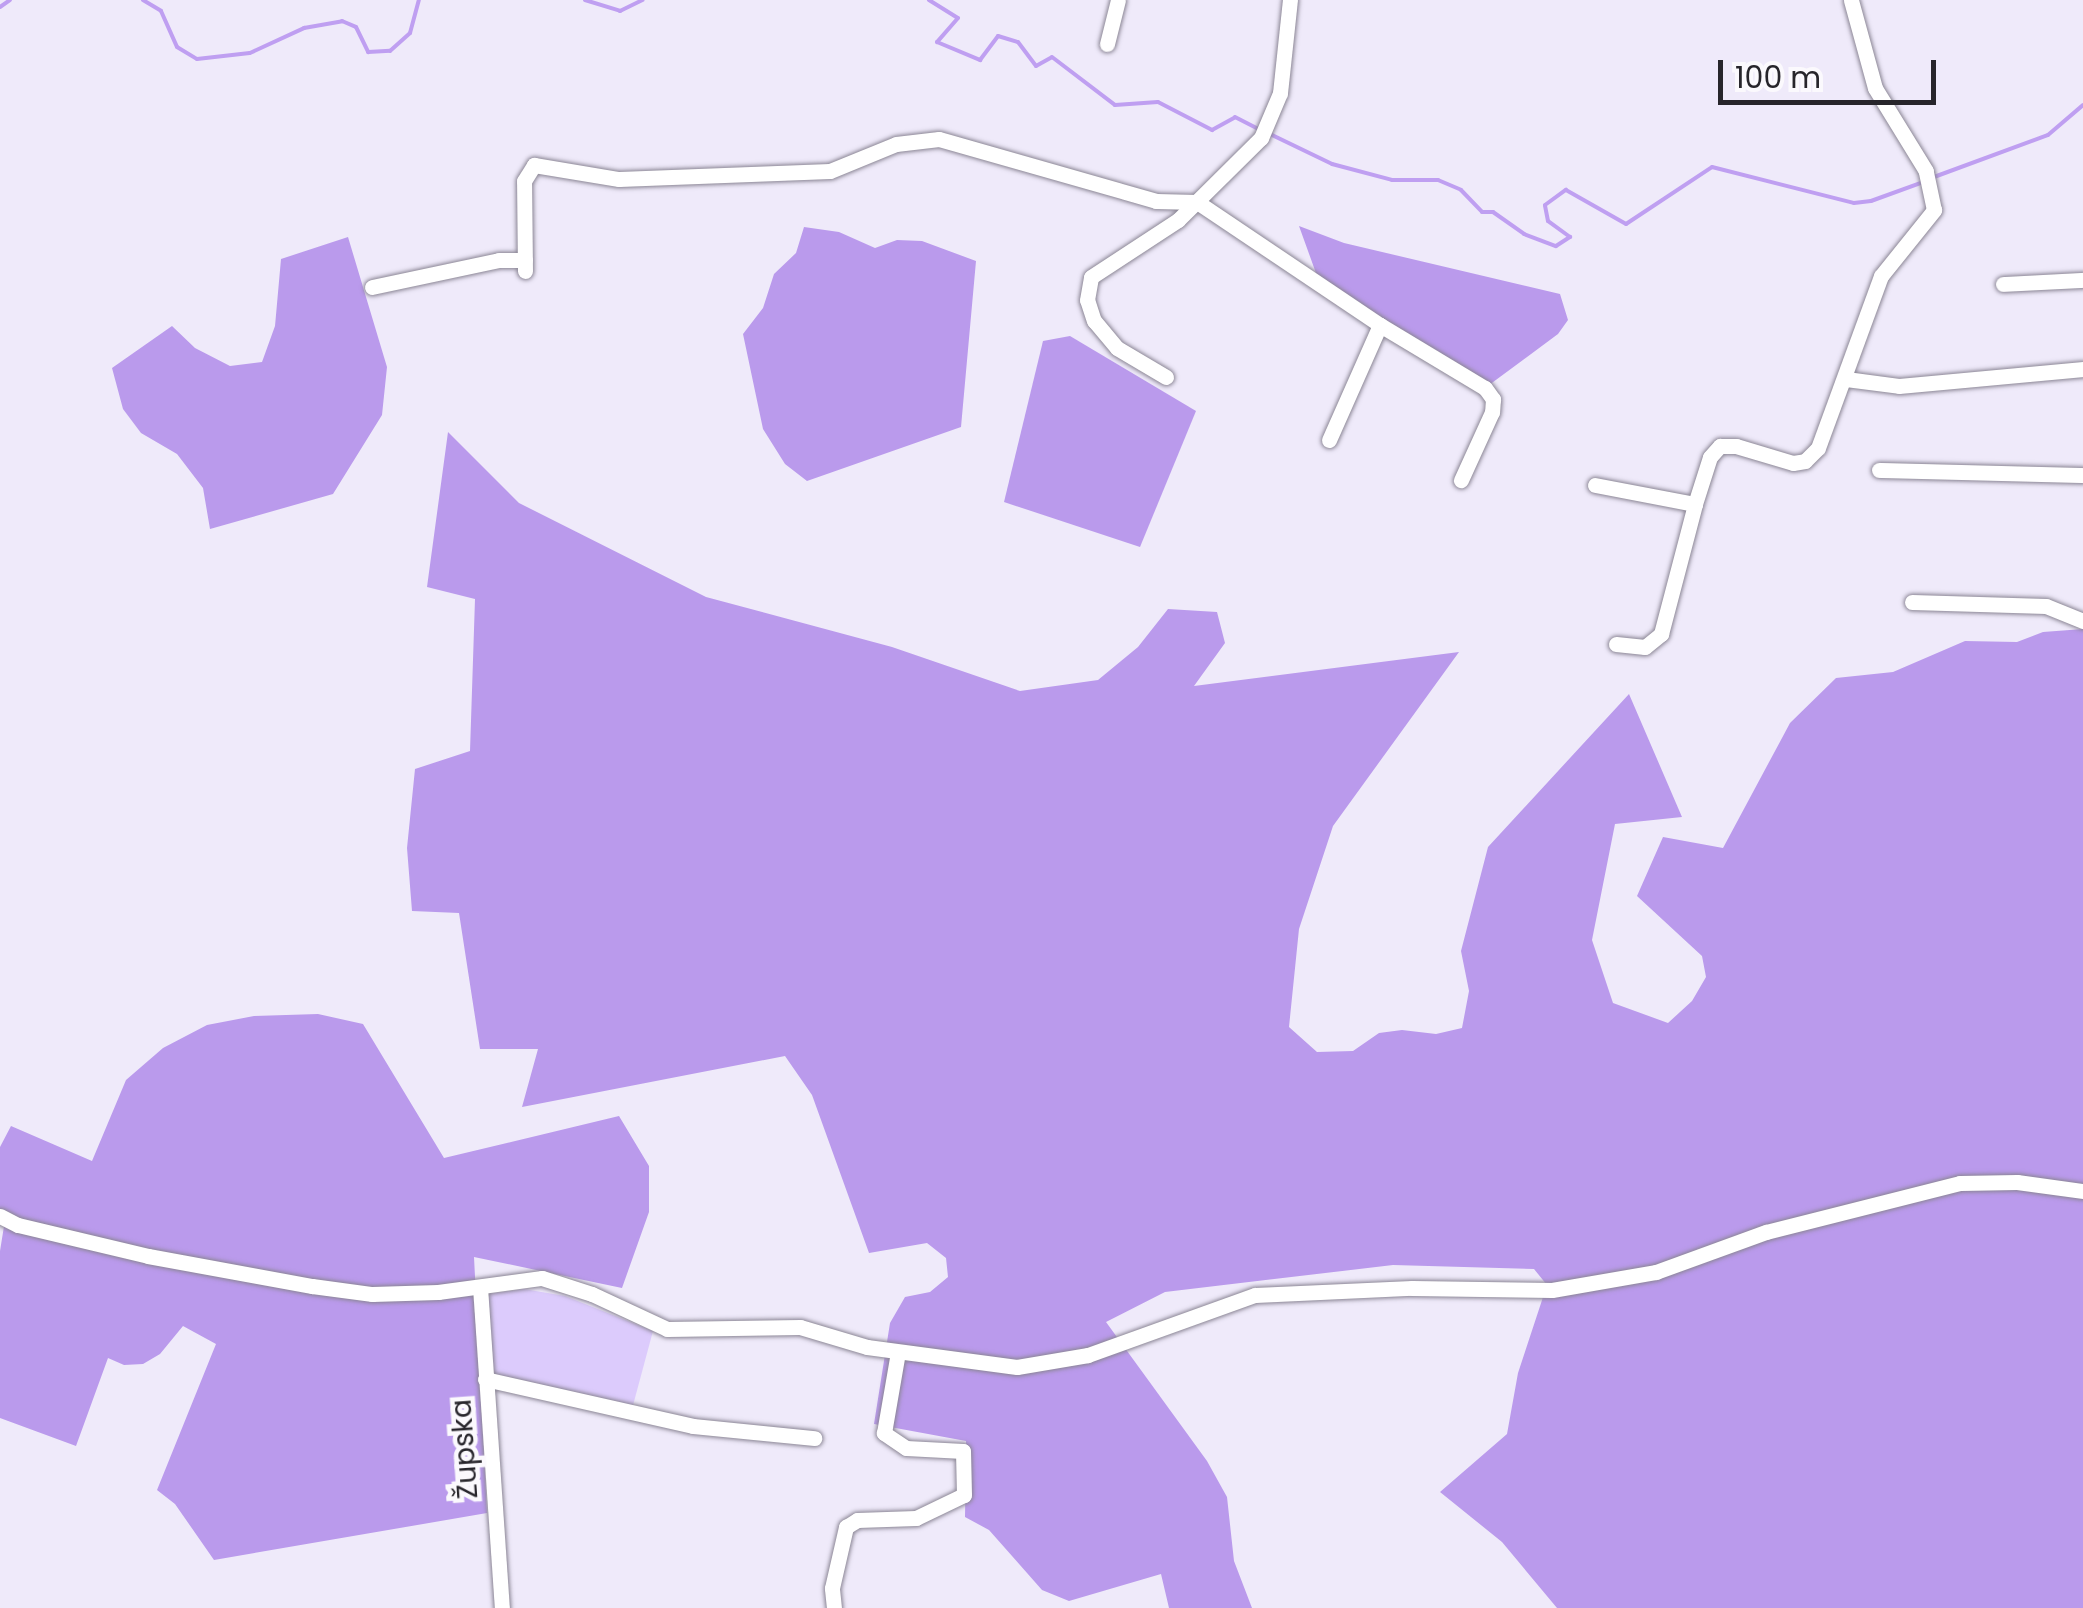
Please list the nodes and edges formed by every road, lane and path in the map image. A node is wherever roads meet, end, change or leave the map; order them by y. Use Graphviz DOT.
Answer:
graph roads {
  1 [pos="1118,0"];
  2 [pos="1290,0"];
  3 [pos="1851,0"];
  4 [pos="1107,44"];
  5 [pos="1198,202"];
  6 [pos="2083,280"];
  7 [pos="2003,284"];
  8 [pos="372,287"];
  9 [pos="1380,325"];
  10 [pos="2083,369"];
  11 [pos="1166,377"];
  12 [pos="1846,379"];
  13 [pos="1328,440"];
  14 [pos="1878,470"];
  15 [pos="2083,475"];
  16 [pos="1461,480"];
  17 [pos="1595,485"];
  18 [pos="1695,504"];
  19 [pos="1912,602"];
  20 [pos="2083,621"];
  21 [pos="1616,644"];
  22 [pos="2083,1190"];
  23 [pos="0,1216"];
  24 [pos="480,1287"];
  25 [pos="898,1352"];
  26 [pos="484,1379"];
  27 [pos="814,1438"];
  28 [pos="502,1608"];
  29 [pos="834,1608"];
  1 -- 4 [label="street"];
  2 -- 5 [label="street"];
  3 -- 12 [label="street"];
  5 -- 8 [label="street"];
  5 -- 9 [label="street"];
  5 -- 11 [label="street"];
  6 -- 7 [label="street"];
  9 -- 13 [label="street"];
  9 -- 16 [label="street"];
  10 -- 12 [label="street"];
  12 -- 18 [label="street"];
  14 -- 15 [label="street"];
  17 -- 18 [label="street"];
  18 -- 21 [label="street"];
  19 -- 20 [label="street"];
  22 -- 25 [label="street"];
  23 -- 24 [label="street"];
  24 -- 25 [label="street"];
  24 -- 26 [label="street, Župska"];
  25 -- 29 [label="street"];
  26 -- 27 [label="street"];
  26 -- 28 [label="street, Župska"];
}
